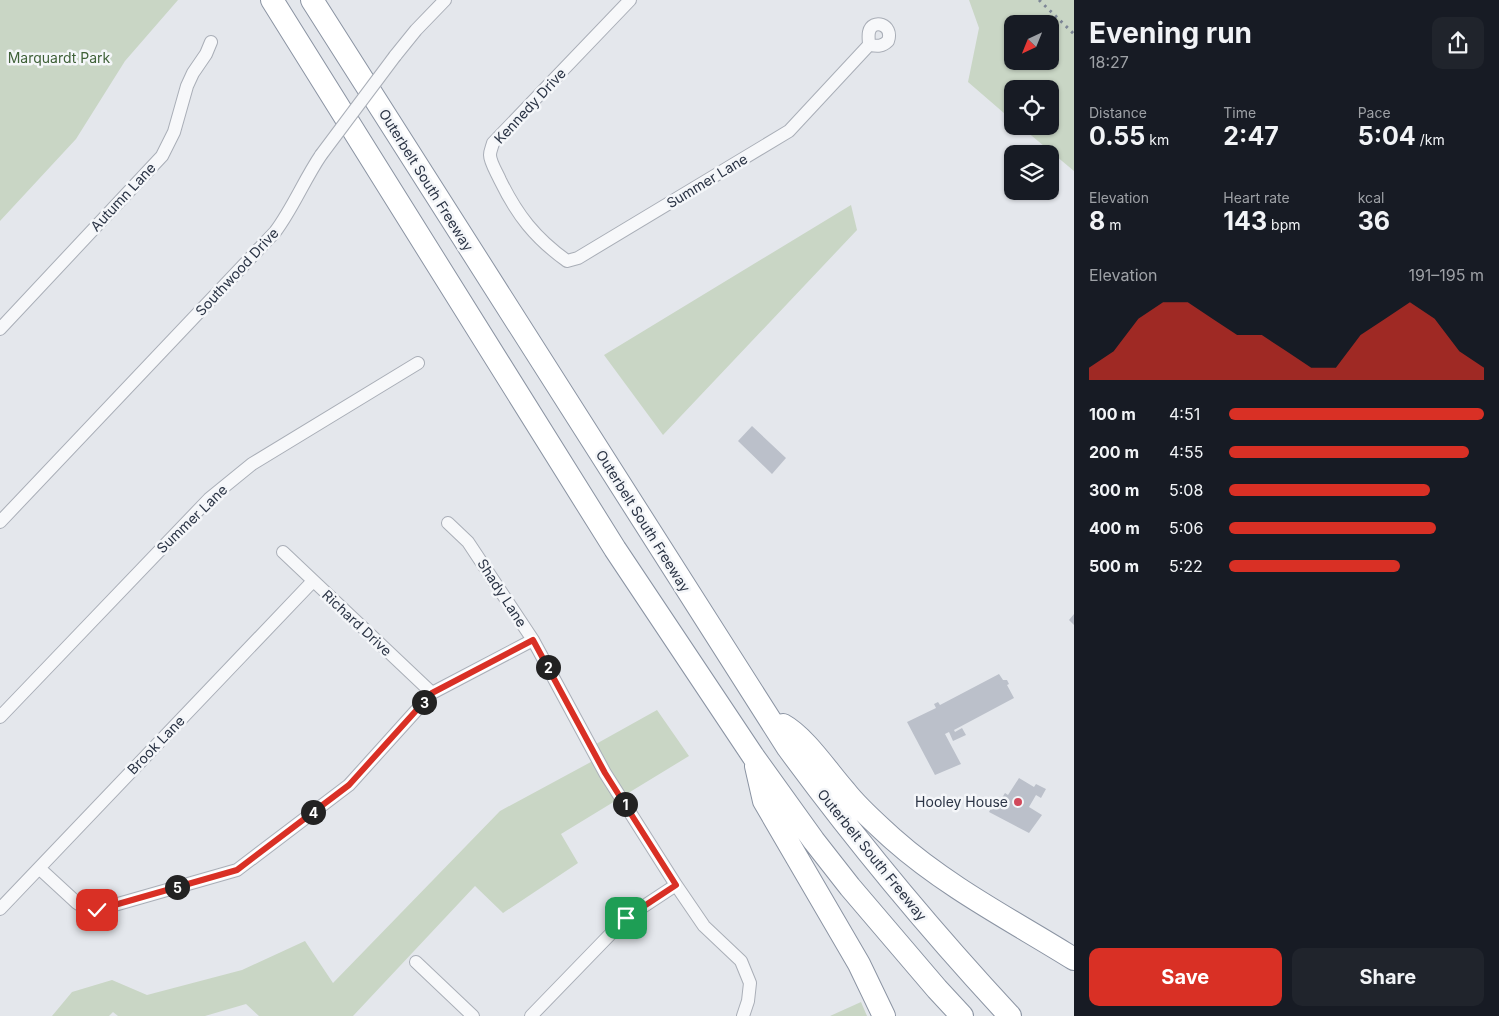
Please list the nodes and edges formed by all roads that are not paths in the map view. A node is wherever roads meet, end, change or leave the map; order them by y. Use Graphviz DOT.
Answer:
graph roads {
  1 [pos="272,0"];
  2 [pos="312,0"];
  3 [pos="445,0"];
  4 [pos="630,0"];
  5 [pos="210,42"];
  6 [pos="869,44"];
  7 [pos="528,226"];
  8 [pos="0,328"];
  9 [pos="418,363"];
  10 [pos="0,522"];
  11 [pos="448,522"];
  12 [pos="283,552"];
  13 [pos="313,581"];
  14 [pos="533,640"];
  15 [pos="432,693"];
  16 [pos="0,717"];
  17 [pos="771,722"];
  18 [pos="753,756"];
  19 [pos="39,868"];
  20 [pos="676,885"];
  21 [pos="0,909"];
  22 [pos="1074,959"];
  23 [pos="416,962"];
  24 [pos="473,1016"];
  25 [pos="531,1016"];
  26 [pos="743,1016"];
  27 [pos="884,1016"];
  28 [pos="962,1016"];
  29 [pos="1010,1016"];
  1 -- 18 [label="highway"];
  2 -- 17 [label="highway, Outerbelt South Freeway"];
  3 -- 10 [label="street, Southwood Drive, bridge"];
  4 -- 7 [label="street, Kennedy Drive"];
  5 -- 8 [label="street, Autumn Lane"];
  6 -- 7 [label="street, Summer Lane"];
  9 -- 16 [label="street, Summer Lane"];
  11 -- 14 [label="street, Shady Lane"];
  12 -- 13 [label="street, Richard Drive"];
  13 -- 15 [label="street, Richard Drive"];
  13 -- 19 [label="street, Brook Lane"];
  14 -- 15 [label="street"];
  14 -- 20 [label="street, Shady Lane"];
  15 -- 19 [label="street"];
  17 -- 22 [label="highway"];
  17 -- 29 [label="highway, Outerbelt South Freeway"];
  18 -- 27 [label="highway"];
  18 -- 28 [label="highway"];
  19 -- 21 [label="street, Brook Lane"];
  20 -- 25 [label="street"];
  20 -- 26 [label="street, Shady Lane"];
  23 -- 24 [label="street"];
}
